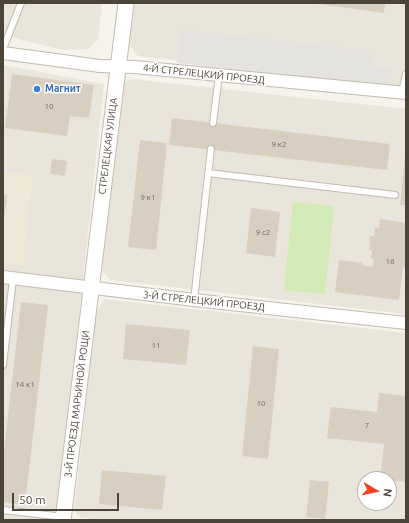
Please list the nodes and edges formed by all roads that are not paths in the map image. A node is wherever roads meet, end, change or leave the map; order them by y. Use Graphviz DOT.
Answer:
graph roads {
  1 [pos="20,3"];
  2 [pos="126,3"];
  3 [pos="3,49"];
  4 [pos="3,53"];
  5 [pos="118,67"];
  6 [pos="406,74"];
  7 [pos="219,75"];
  8 [pos="404,93"];
  9 [pos="213,123"];
  10 [pos="211,150"];
  11 [pos="208,173"];
  12 [pos="395,195"];
  13 [pos="8,278"];
  14 [pos="91,288"];
  15 [pos="194,300"];
  16 [pos="406,323"];
  17 [pos="3,365"];
  18 [pos="3,510"];
  19 [pos="64,518"];
  1 -- 3 [label="lane"];
  2 -- 5 [label="street, СТРЕЛЕЦКАЯ УЛИЦА"];
  4 -- 5 [label="street, 4-Й СТРЕЛЕЦКИЙ ПРОЕЗД"];
  5 -- 7 [label="street, 4-Й СТРЕЛЕЦКИЙ ПРОЕЗД"];
  5 -- 14 [label="street, СТРЕЛЕЦКАЯ УЛИЦА"];
  6 -- 8 [label="lane"];
  7 -- 8 [label="street, 4-Й СТРЕЛЕЦКИЙ ПРОЕЗД"];
  7 -- 9 [label="lane"];
  10 -- 11 [label="lane"];
  11 -- 12 [label="lane"];
  11 -- 15 [label="lane"];
  13 -- 14 [label="street, 3-Й СТРЕЛЕЦКИЙ ПРОЕЗД"];
  13 -- 17 [label="lane"];
  14 -- 15 [label="street, 3-Й СТРЕЛЕЦКИЙ ПРОЕЗД"];
  14 -- 19 [label="street, 3-Й ПРОЕЗД МАРЬИНОЙ РОЩИ"];
  15 -- 16 [label="street, 3-Й СТРЕЛЕЦКИЙ ПРОЕЗД"];
  18 -- 19 [label="lane"];
}
